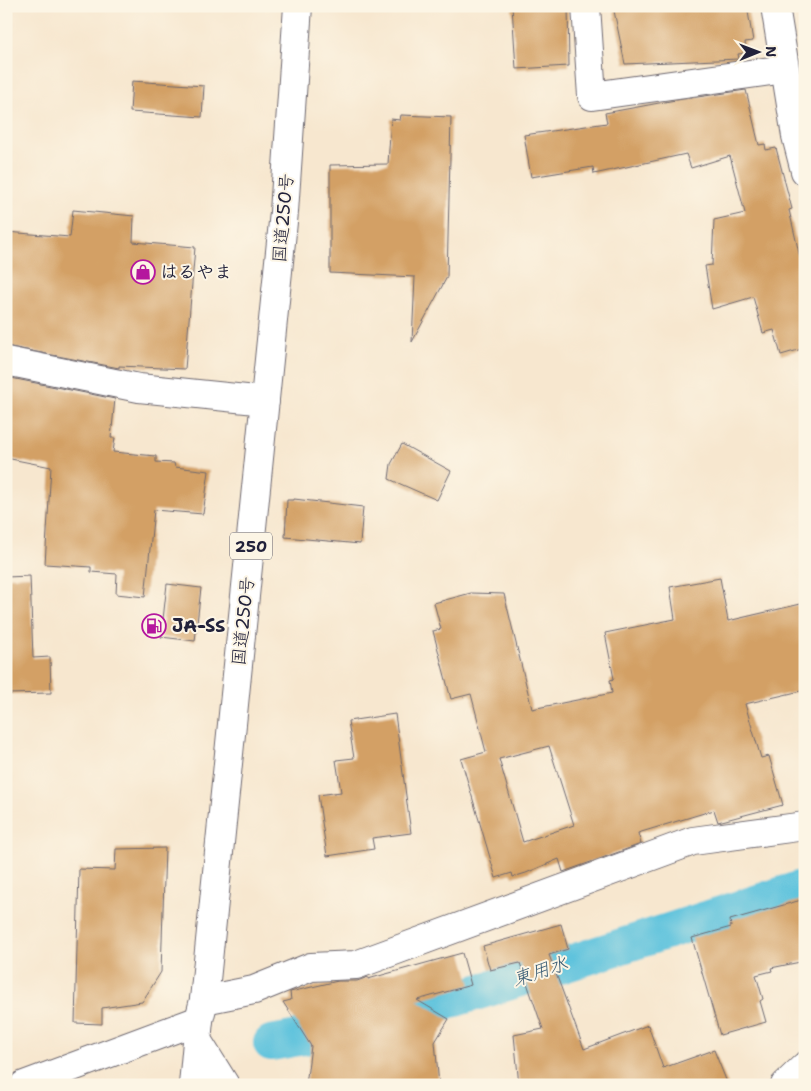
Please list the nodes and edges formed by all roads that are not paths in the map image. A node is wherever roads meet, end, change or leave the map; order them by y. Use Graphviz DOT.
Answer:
graph roads {
  1 [pos="298,6"];
  2 [pos="586,6"];
  3 [pos="775,6"];
  4 [pos="785,69"];
  5 [pos="800,135"];
  6 [pos="805,171"];
  7 [pos="6,361"];
  8 [pos="265,401"];
  9 [pos="805,826"];
  10 [pos="200,1020"];
  11 [pos="805,1066"];
  12 [pos="24,1085"];
  13 [pos="193,1085"];
  14 [pos="225,1085"];
  15 [pos="785,1085"];
  1 -- 8 [label="main road, 国道250号 / 250"];
  2 -- 4 [label="main road"];
  3 -- 4 [label="main road"];
  4 -- 5 [label="main road"];
  5 -- 6 [label="main road"];
  7 -- 8 [label="main road"];
  8 -- 10 [label="main road, 国道250号 / 250"];
  9 -- 10 [label="main road"];
  10 -- 12 [label="main road"];
  10 -- 13 [label="main road, 国道250号 / 250"];
  10 -- 14 [label="main road"];
  11 -- 15 [label="main road"];
}
